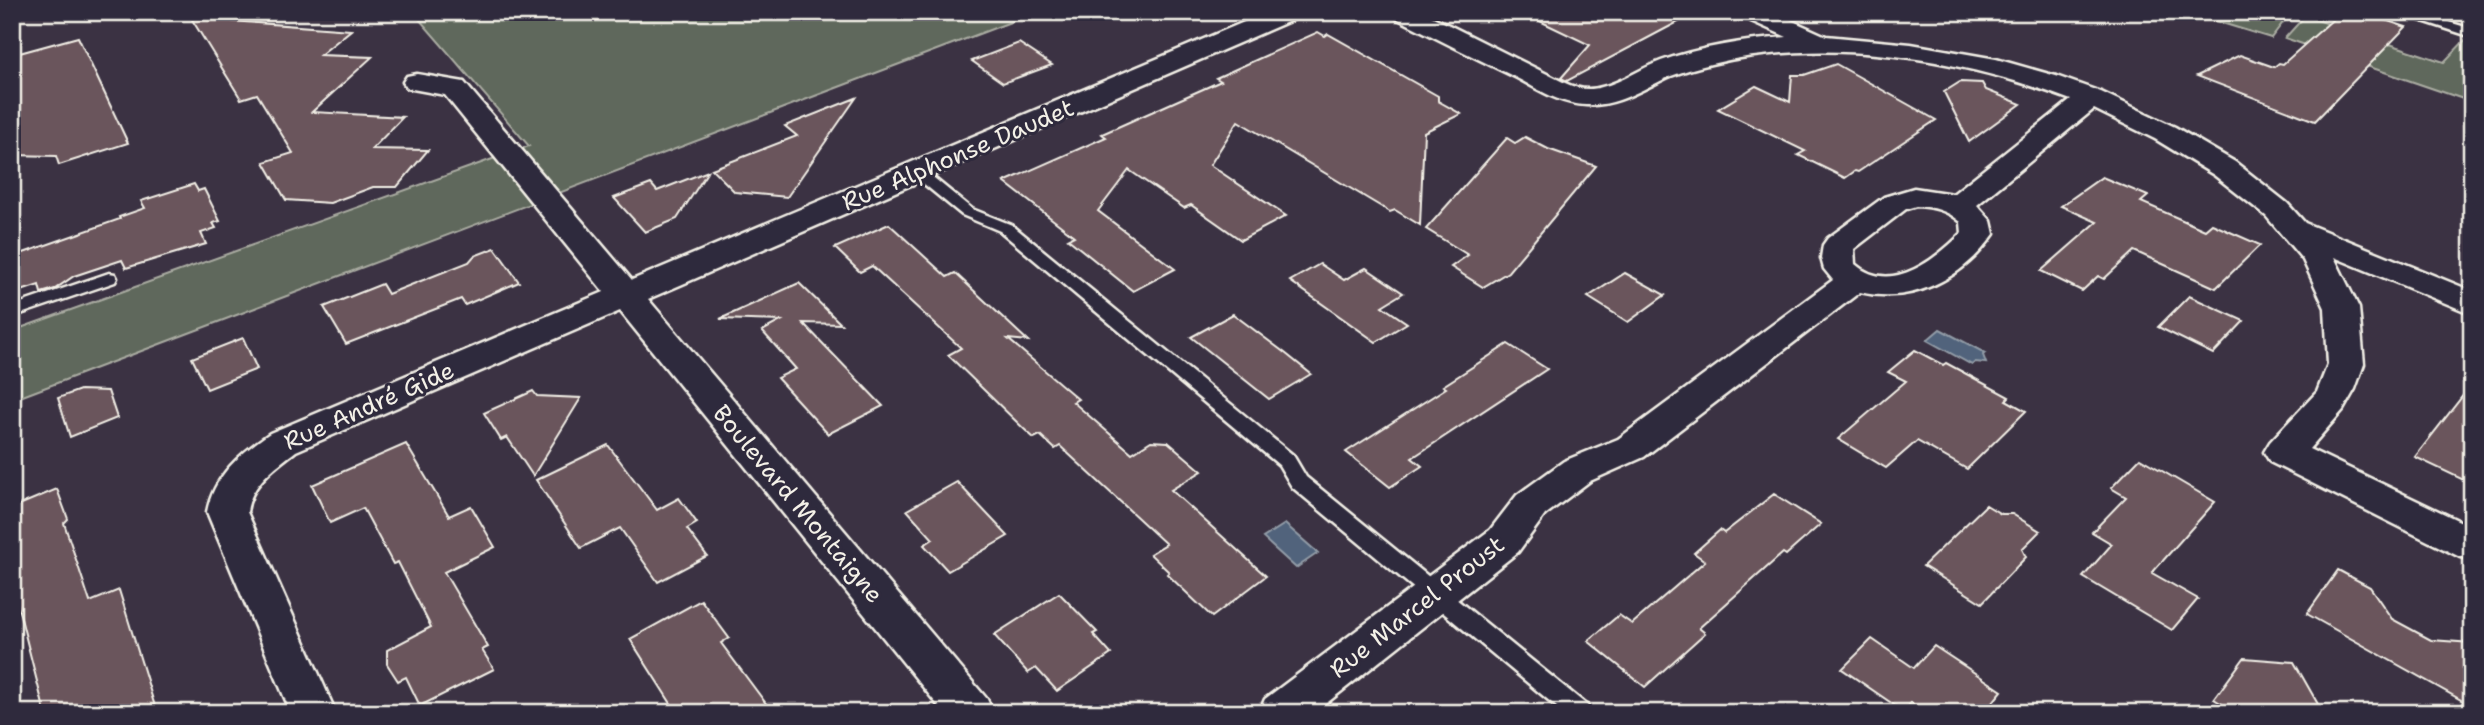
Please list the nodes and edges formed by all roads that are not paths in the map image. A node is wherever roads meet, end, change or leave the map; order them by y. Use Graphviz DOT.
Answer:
graph roads {
  1 [pos="1290,12"];
  2 [pos="1403,12"];
  3 [pos="1751,12"];
  4 [pos="2401,12"];
  5 [pos="2472,33"];
  6 [pos="1824,44"];
  7 [pos="417,82"];
  8 [pos="2091,98"];
  9 [pos="918,172"];
  10 [pos="1958,205"];
  11 [pos="2298,231"];
  12 [pos="109,278"];
  13 [pos="1854,280"];
  14 [pos="625,295"];
  15 [pos="2472,303"];
  16 [pos="12,312"];
  17 [pos="2472,545"];
  18 [pos="1436,595"];
  19 [pos="314,713"];
  20 [pos="971,713"];
  21 [pos="1281,713"];
  22 [pos="1580,713"];
  1 -- 9 [label="street, Rue Alphonse Daudet"];
  2 -- 6 [label="street"];
  3 -- 6 [label="street"];
  4 -- 5 [label="lane"];
  6 -- 8 [label="street"];
  7 -- 14 [label="street, Boulevard Montaigne"];
  8 -- 10 [label="street"];
  8 -- 11 [label="street"];
  9 -- 14 [label="street, Rue Alphonse Daudet"];
  9 -- 18 [label="lane"];
  10 -- 13 [label="street"];
  10 -- 13 [label="street"];
  11 -- 15 [label="street"];
  11 -- 17 [label="street"];
  12 -- 16 [label="lane"];
  13 -- 18 [label="street, Rue Marcel Proust"];
  14 -- 19 [label="street, Rue André Gide"];
  14 -- 20 [label="street, Boulevard Montaigne"];
  18 -- 21 [label="street, Rue Marcel Proust"];
  18 -- 22 [label="lane"];
}
